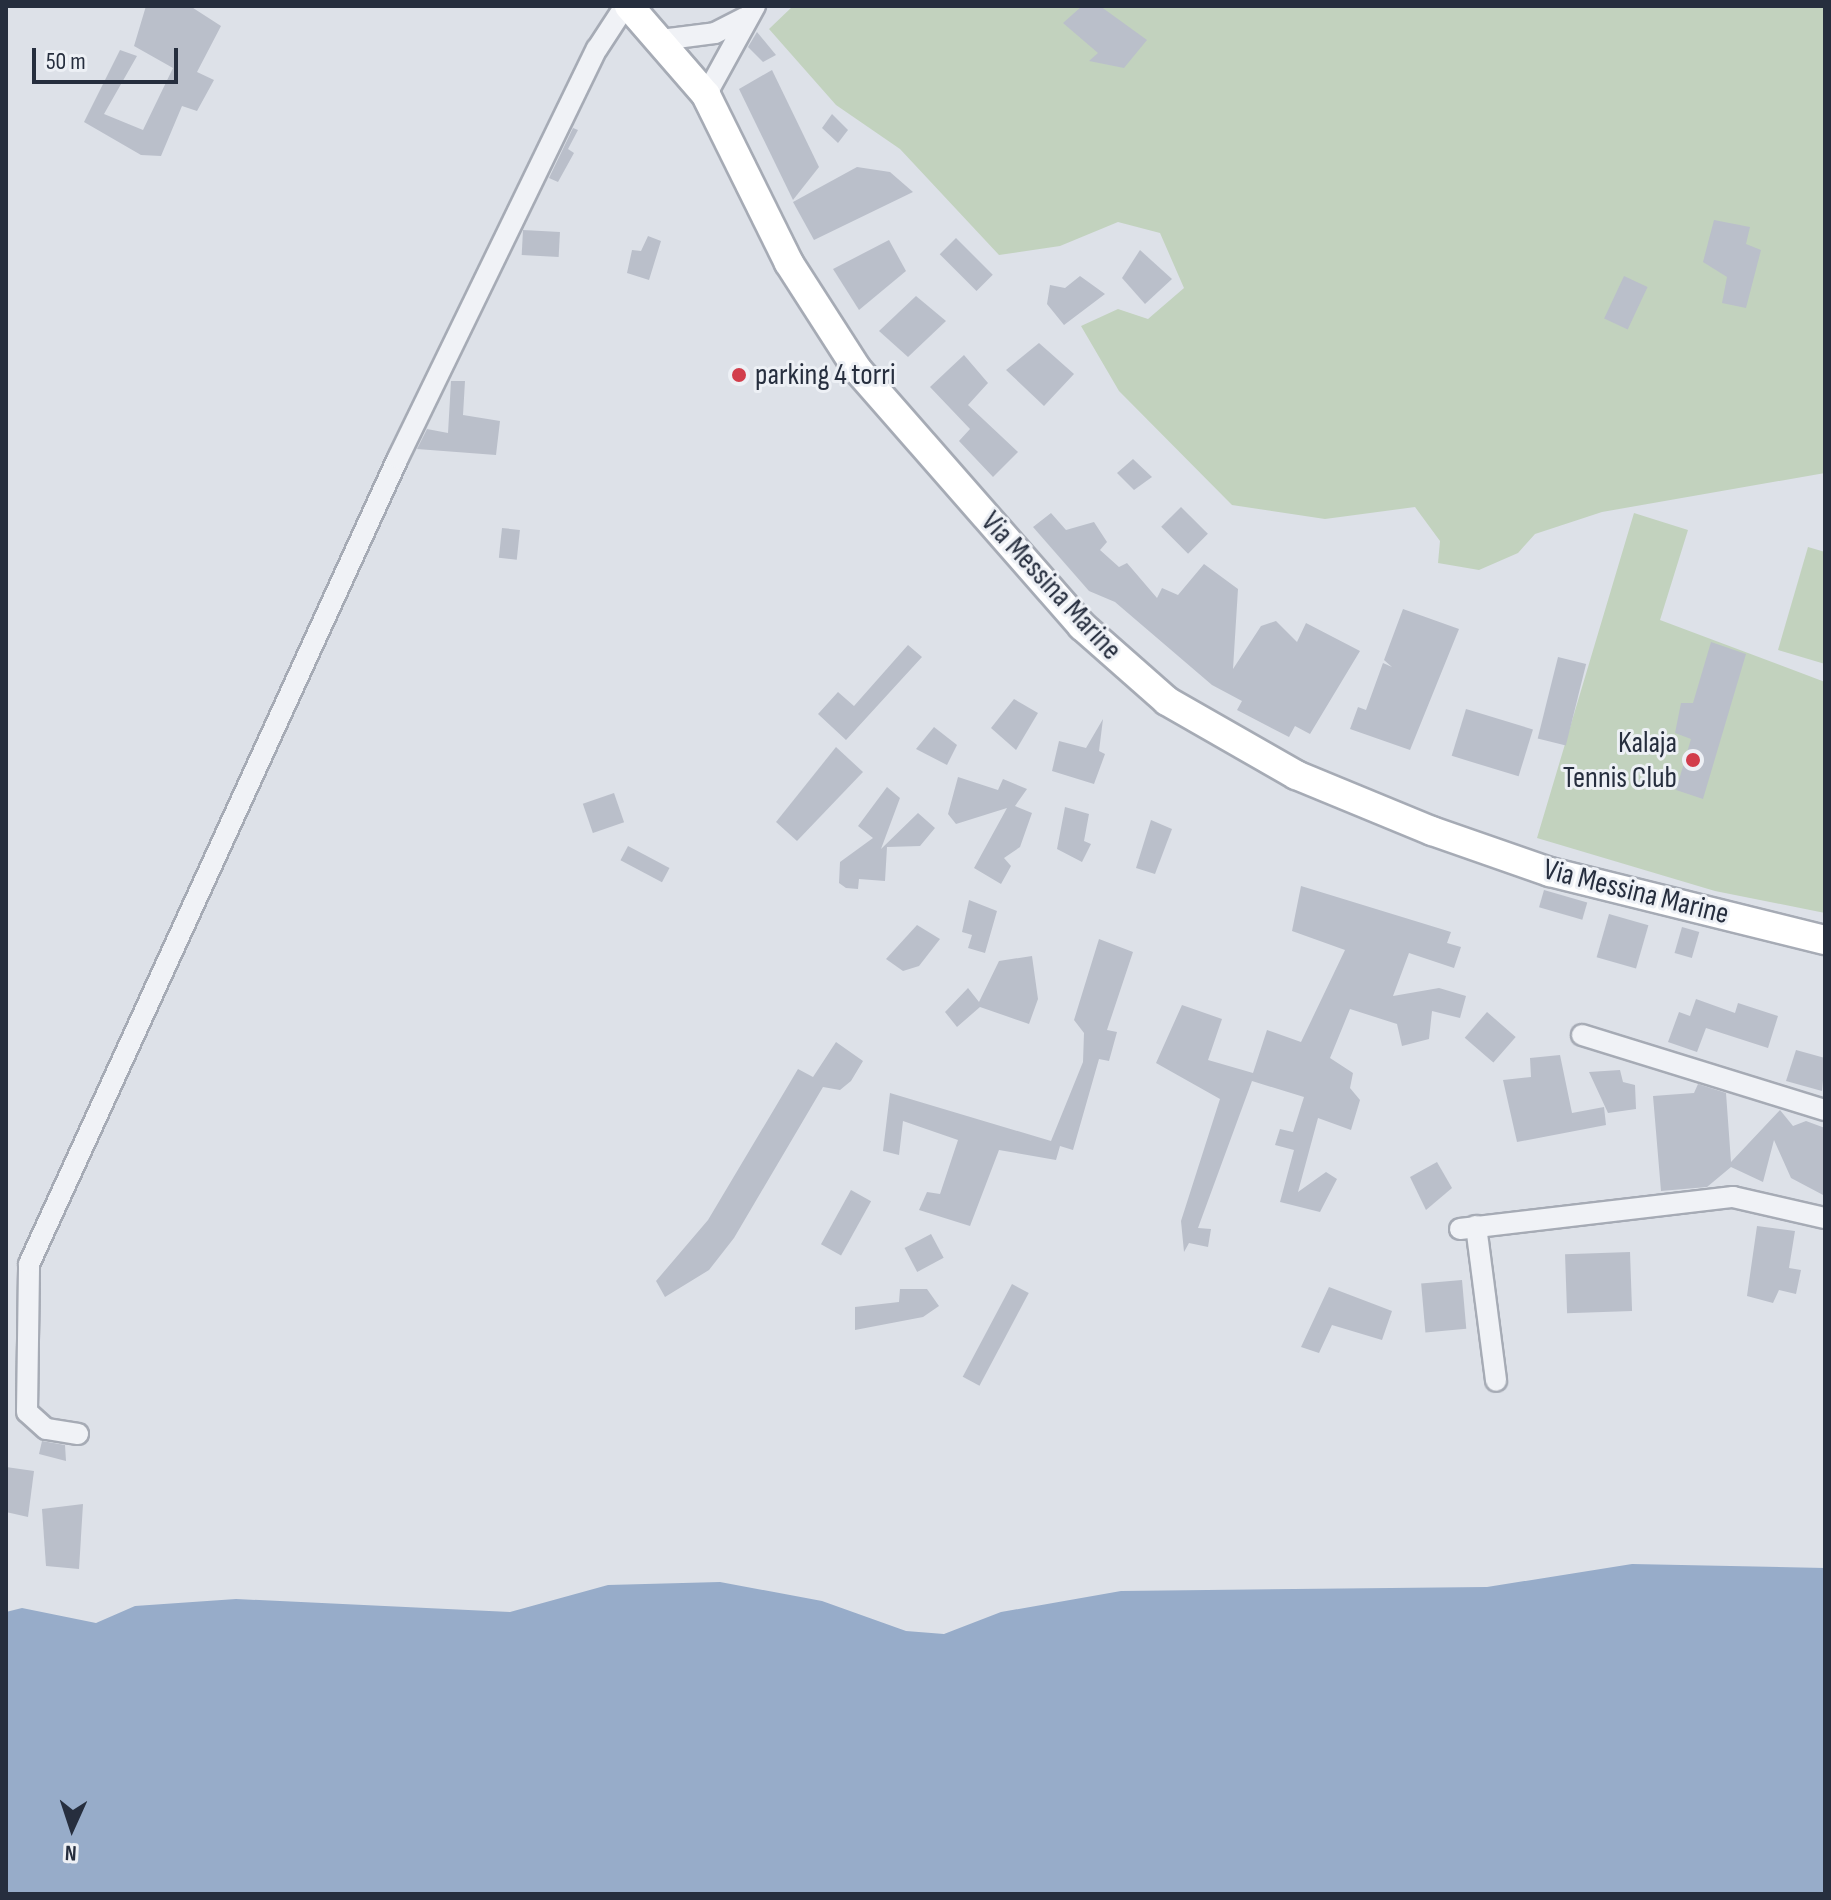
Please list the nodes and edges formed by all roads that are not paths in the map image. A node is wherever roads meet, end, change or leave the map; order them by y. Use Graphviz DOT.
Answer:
graph roads {
  1 [pos="627,6"];
  2 [pos="750,12"];
  3 [pos="661,40"];
  4 [pos="706,95"];
  5 [pos="1825,940"];
  6 [pos="1582,1035"];
  7 [pos="1825,1110"];
  8 [pos="1825,1218"];
  9 [pos="1496,1381"];
  10 [pos="78,1434"];
  1 -- 3 [label="main road, Via Messina Marine"];
  1 -- 10 [label="street"];
  2 -- 3 [label="street"];
  2 -- 4 [label="street"];
  3 -- 4 [label="main road, Via Messina Marine"];
  4 -- 5 [label="main road, Via Messina Marine"];
  6 -- 7 [label="street"];
  8 -- 9 [label="street"];
}
